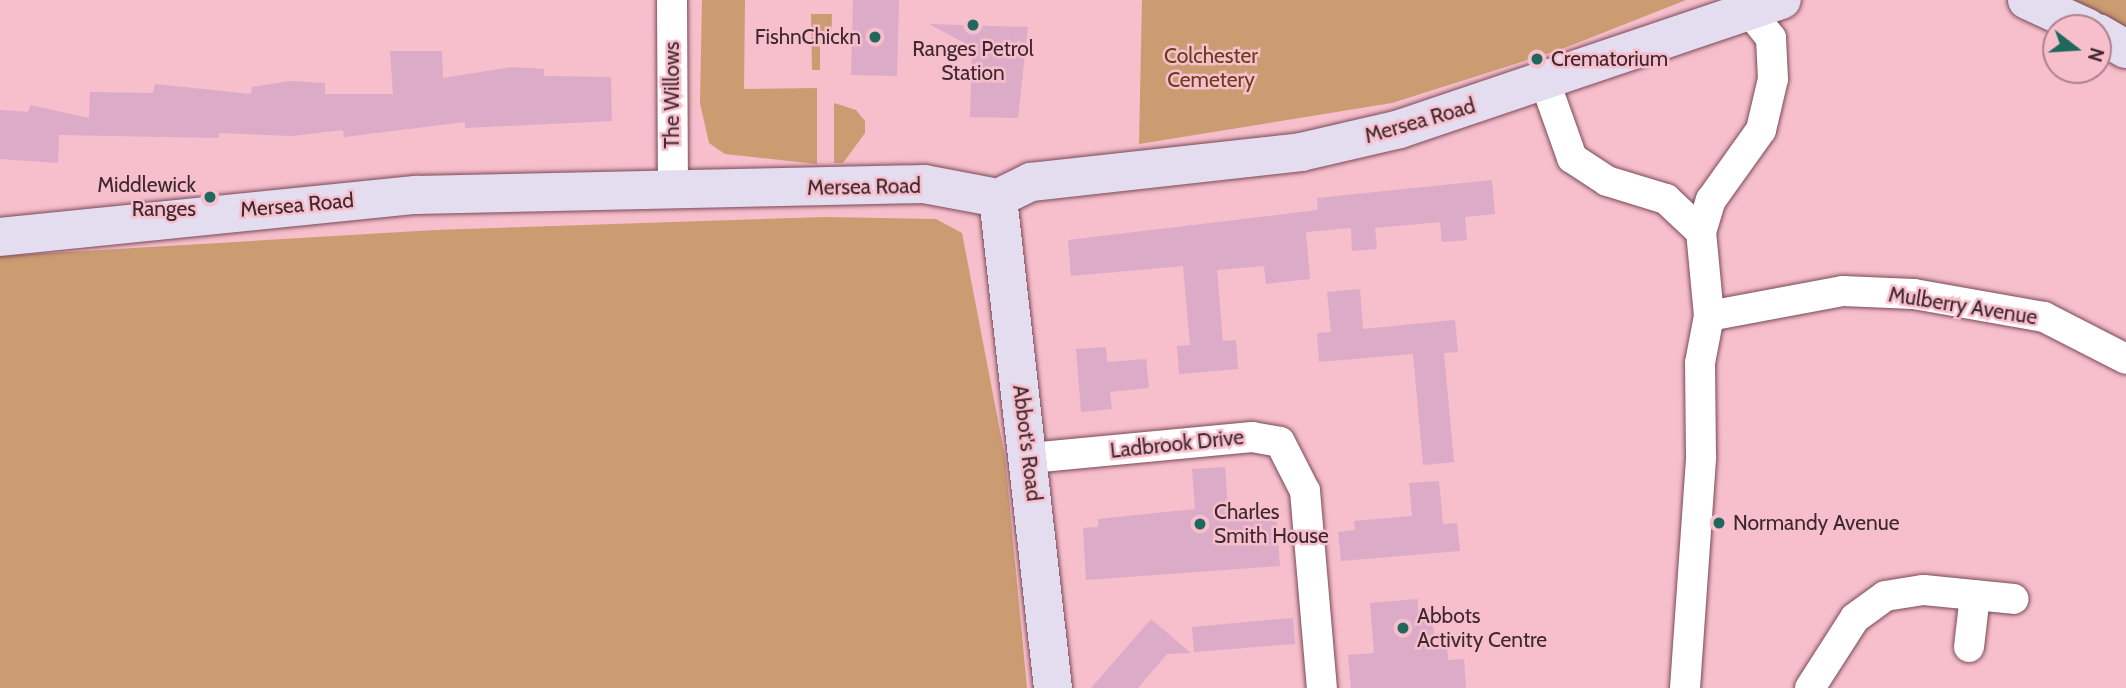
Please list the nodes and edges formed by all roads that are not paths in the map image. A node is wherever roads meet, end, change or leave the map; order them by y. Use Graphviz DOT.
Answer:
graph roads {
  1 [pos="672,0"];
  2 [pos="2027,0"];
  3 [pos="1764,4"];
  4 [pos="2058,14"];
  5 [pos="1545,82"];
  6 [pos="673,190"];
  7 [pos="998,198"];
  8 [pos="1701,232"];
  9 [pos="0,237"];
  10 [pos="1709,317"];
  11 [pos="2126,359"];
  12 [pos="1030,458"];
  13 [pos="1975,595"];
  14 [pos="2014,599"];
  15 [pos="1969,647"];
  16 [pos="1053,688"];
  17 [pos="1322,688"];
  18 [pos="1685,688"];
  19 [pos="1810,688"];
  1 -- 6 [label="street, The Willows"];
  2 -- 4 [label="main road"];
  3 -- 5 [label="main road, Mersea Road"];
  3 -- 8 [label="street"];
  5 -- 7 [label="main road, Mersea Road"];
  5 -- 8 [label="street"];
  6 -- 7 [label="main road, Mersea Road"];
  6 -- 9 [label="main road, Mersea Road"];
  7 -- 12 [label="main road, Abbot's Road"];
  8 -- 10 [label="street"];
  10 -- 11 [label="street, Mulberry Avenue"];
  10 -- 18 [label="street"];
  12 -- 16 [label="main road, Abbot's Road"];
  12 -- 17 [label="street, Ladbrook Drive"];
  13 -- 14 [label="street"];
  13 -- 15 [label="street"];
  13 -- 19 [label="street"];
}
